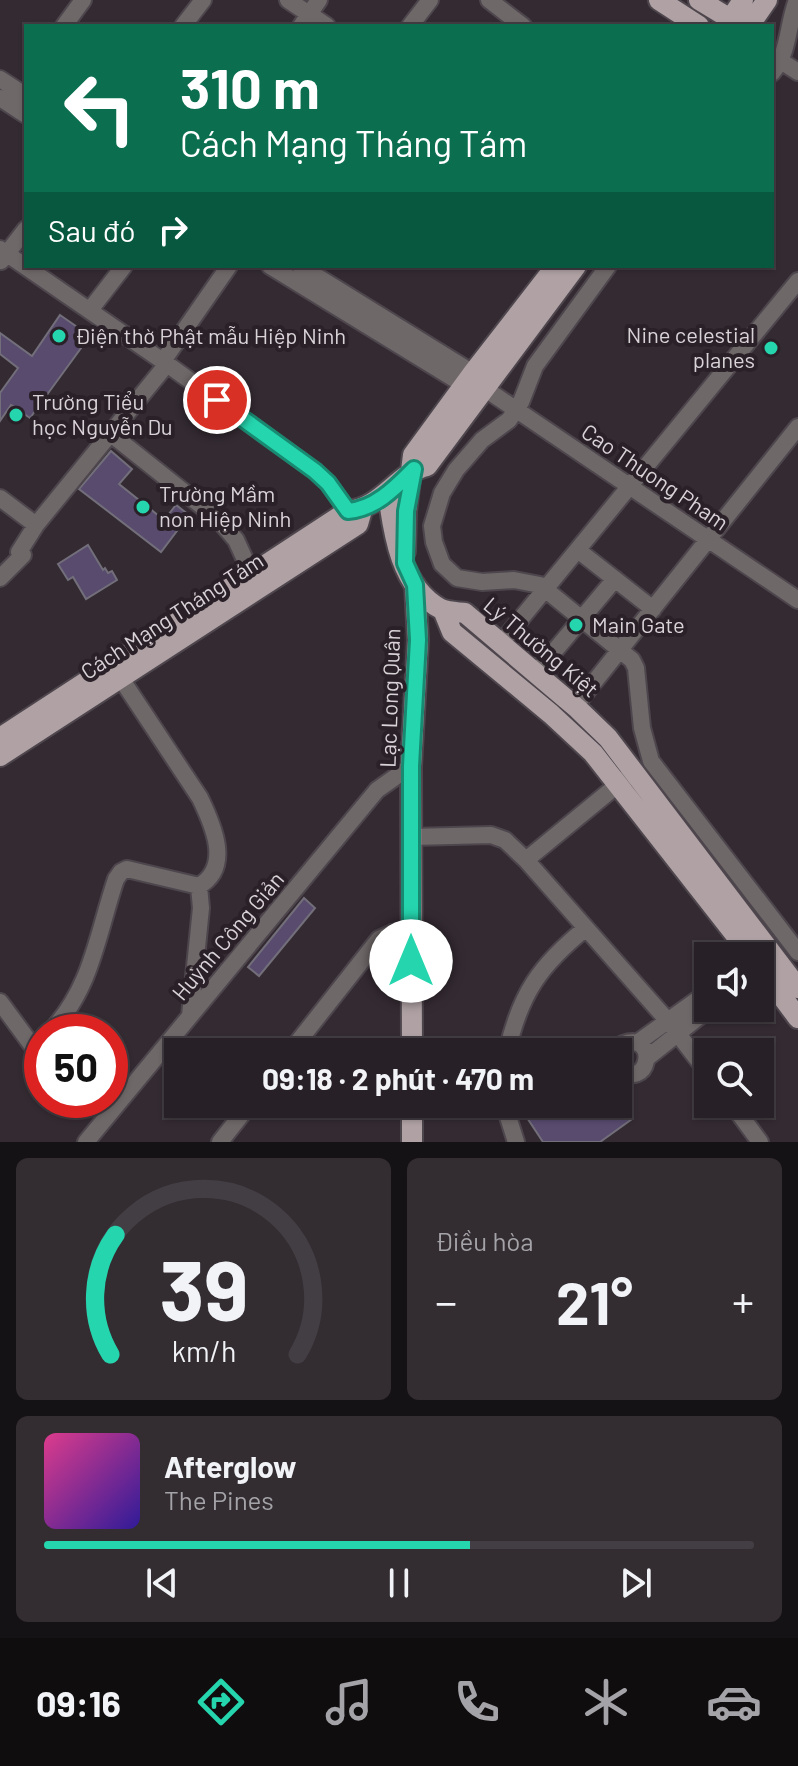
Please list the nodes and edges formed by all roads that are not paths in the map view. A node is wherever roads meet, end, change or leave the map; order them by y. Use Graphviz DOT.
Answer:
graph roads {
  1 [pos="83,0"];
  2 [pos="203,0"];
  3 [pos="288,0"];
  4 [pos="430,0"];
  5 [pos="489,0"];
  6 [pos="659,0"];
  7 [pos="699,0"];
  8 [pos="743,0"];
  9 [pos="767,0"];
  10 [pos="797,0"];
  11 [pos="310,13"];
  12 [pos="65,24"];
  13 [pos="185,24"];
  14 [pos="412,24"];
  15 [pos="520,24"];
  16 [pos="696,24"];
  17 [pos="737,24"];
  18 [pos="775,63"];
  19 [pos="798,72"];
  20 [pos="0,79"];
  21 [pos="23,88"];
  22 [pos="0,98"];
  23 [pos="24,114"];
  24 [pos="24,231"];
  25 [pos="2,255"];
  26 [pos="122,268"];
  27 [pos="228,268"];
  28 [pos="274,268"];
  29 [pos="303,268"];
  30 [pos="555,268"];
  31 [pos="574,268"];
  32 [pos="607,268"];
  33 [pos="798,281"];
  34 [pos="90,310"];
  35 [pos="520,327"];
  36 [pos="165,363"];
  37 [pos="473,381"];
  38 [pos="516,410"];
  39 [pos="798,427"];
  40 [pos="111,434"];
  41 [pos="414,469"];
  42 [pos="630,487"];
  43 [pos="388,493"];
  44 [pos="0,498"];
  45 [pos="356,515"];
  46 [pos="36,525"];
  47 [pos="707,539"];
  48 [pos="579,551"];
  49 [pos="401,556"];
  50 [pos="252,575"];
  51 [pos="0,578"];
  52 [pos="615,579"];
  53 [pos="415,585"];
  54 [pos="546,590"];
  55 [pos="798,600"];
  56 [pos="653,609"];
  57 [pos="443,610"];
  58 [pos="582,619"];
  59 [pos="501,643"];
  60 [pos="620,650"];
  61 [pos="536,673"];
  62 [pos="120,677"];
  63 [pos="575,706"];
  64 [pos="0,738"];
  65 [pos="0,756"];
  66 [pos="411,766"];
  67 [pos="636,772"];
  68 [pos="617,784"];
  69 [pos="411,837"];
  70 [pos="526,860"];
  71 [pos="199,886"];
  72 [pos="586,928"];
  73 [pos="411,930"];
  74 [pos="746,942"];
  75 [pos="749,942"];
  76 [pos="798,952"];
  77 [pos="774,970"];
  78 [pos="774,980"];
  79 [pos="798,988"];
  80 [pos="0,1002"];
  81 [pos="694,1006"];
  82 [pos="66,1014"];
  83 [pos="190,1016"];
  84 [pos="694,1016"];
  85 [pos="798,1018"];
  86 [pos="673,1027"];
  87 [pos="24,1030"];
  88 [pos="301,1038"];
  89 [pos="412,1038"];
  90 [pos="511,1038"];
  91 [pos="632,1043"];
  92 [pos="637,1043"];
  93 [pos="694,1055"];
  94 [pos="647,1058"];
  95 [pos="632,1074"];
  96 [pos="128,1085"];
  97 [pos="102,1118"];
  98 [pos="239,1118"];
  99 [pos="412,1118"];
  100 [pos="508,1118"];
  101 [pos="742,1118"];
  102 [pos="86,1142"];
  103 [pos="220,1142"];
  104 [pos="412,1142"];
  105 [pos="516,1142"];
  106 [pos="760,1142"];
  1 -- 12 [label="street"];
  2 -- 13 [label="street"];
  3 -- 11 [label="street"];
  4 -- 14 [label="street"];
  5 -- 15 [label="street"];
  6 -- 16 [label="main road"];
  7 -- 17 [label="main road"];
  8 -- 17 [label="main road"];
  9 -- 17 [label="main road"];
  10 -- 18 [label="street"];
  18 -- 19 [label="street"];
  20 -- 21 [label="street"];
  22 -- 23 [label="street"];
  24 -- 25 [label="street"];
  25 -- 34 [label="street"];
  26 -- 34 [label="street"];
  27 -- 36 [label="street"];
  28 -- 37 [label="street"];
  29 -- 37 [label="street"];
  30 -- 35 [label="main road, Cách Mạng Tháng Tám"];
  31 -- 35 [label="main road, Cách Mạng Tháng Tám"];
  32 -- 38 [label="street"];
  33 -- 42 [label="street"];
  34 -- 36 [label="street"];
  35 -- 37 [label="main road, Cách Mạng Tháng Tám"];
  36 -- 40 [label="street"];
  36 -- 45 [label="street"];
  37 -- 38 [label="street, Cao Thuong Pham"];
  37 -- 41 [label="main road, Cách Mạng Tháng Tám"];
  38 -- 42 [label="street, Cao Thuong Pham"];
  38 -- 54 [label="street"];
  39 -- 47 [label="street"];
  40 -- 46 [label="street"];
  40 -- 50 [label="street"];
  41 -- 43 [label="main road, Cách Mạng Tháng Tám"];
  41 -- 49 [label="main road, Lạc Long Quân"];
  42 -- 47 [label="street, Cao Thuong Pham"];
  42 -- 48 [label="street"];
  43 -- 45 [label="main road, Cách Mạng Tháng Tám"];
  43 -- 49 [label="main road, Lạc Long Quân"];
  44 -- 46 [label="street"];
  45 -- 49 [label="main road"];
  45 -- 50 [label="main road, Cách Mạng Tháng Tám"];
  45 -- 62 [label="main road, Cách Mạng Tháng Tám"];
  46 -- 51 [label="street"];
  47 -- 55 [label="street, Cao Thuong Pham"];
  47 -- 56 [label="street"];
  48 -- 52 [label="street"];
  48 -- 54 [label="street"];
  49 -- 53 [label="main road, Lạc Long Quân"];
  50 -- 64 [label="main road, Cách Mạng Tháng Tám"];
  52 -- 56 [label="street"];
  52 -- 58 [label="street"];
  53 -- 57 [label="main road, Lạc Long Quân"];
  53 -- 66 [label="main road, Lạc Long Quân"];
  54 -- 58 [label="street"];
  54 -- 59 [label="street"];
  56 -- 60 [label="street"];
  57 -- 59 [label="main road, Lý Thường Kiệt"];
  57 -- 68 [label="main road, Lý Thường Kiệt"];
  58 -- 60 [label="street"];
  58 -- 61 [label="street"];
  59 -- 61 [label="main road, Lý Thường Kiệt"];
  60 -- 63 [label="street"];
  60 -- 76 [label="street"];
  61 -- 63 [label="main road, Lý Thường Kiệt"];
  62 -- 65 [label="main road, Cách Mạng Tháng Tám"];
  62 -- 71 [label="street"];
  63 -- 67 [label="main road, Lý Thường Kiệt"];
  66 -- 69 [label="main road, Lạc Long Quân"];
  66 -- 83 [label="street, Huỳnh Công Giản"];
  67 -- 68 [label="street"];
  67 -- 75 [label="main road, Lý Thường Kiệt"];
  68 -- 70 [label="street"];
  68 -- 74 [label="main road, Lý Thường Kiệt"];
  69 -- 70 [label="street"];
  69 -- 73 [label="main road, Lạc Long Quân"];
  70 -- 72 [label="street"];
  71 -- 82 [label="street"];
  71 -- 83 [label="street"];
  72 -- 86 [label="street"];
  72 -- 90 [label="street"];
  73 -- 88 [label="street"];
  73 -- 89 [label="main road, Lạc Long Quân"];
  77 -- 79 [label="main road, Lý Thường Kiệt"];
  78 -- 85 [label="main road, Lý Thường Kiệt"];
  80 -- 87 [label="street"];
  81 -- 86 [label="street"];
  83 -- 96 [label="street, Huỳnh Công Giản"];
  84 -- 86 [label="street"];
  86 -- 92 [label="street"];
  86 -- 93 [label="street"];
  86 -- 94 [label="street"];
  91 -- 92 [label="street"];
  92 -- 94 [label="street"];
  94 -- 95 [label="street"];
  97 -- 102 [label="street, Huỳnh Công Giản"];
  98 -- 103 [label="street"];
  99 -- 104 [label="main road"];
  100 -- 105 [label="street"];
  101 -- 106 [label="street"];
}
